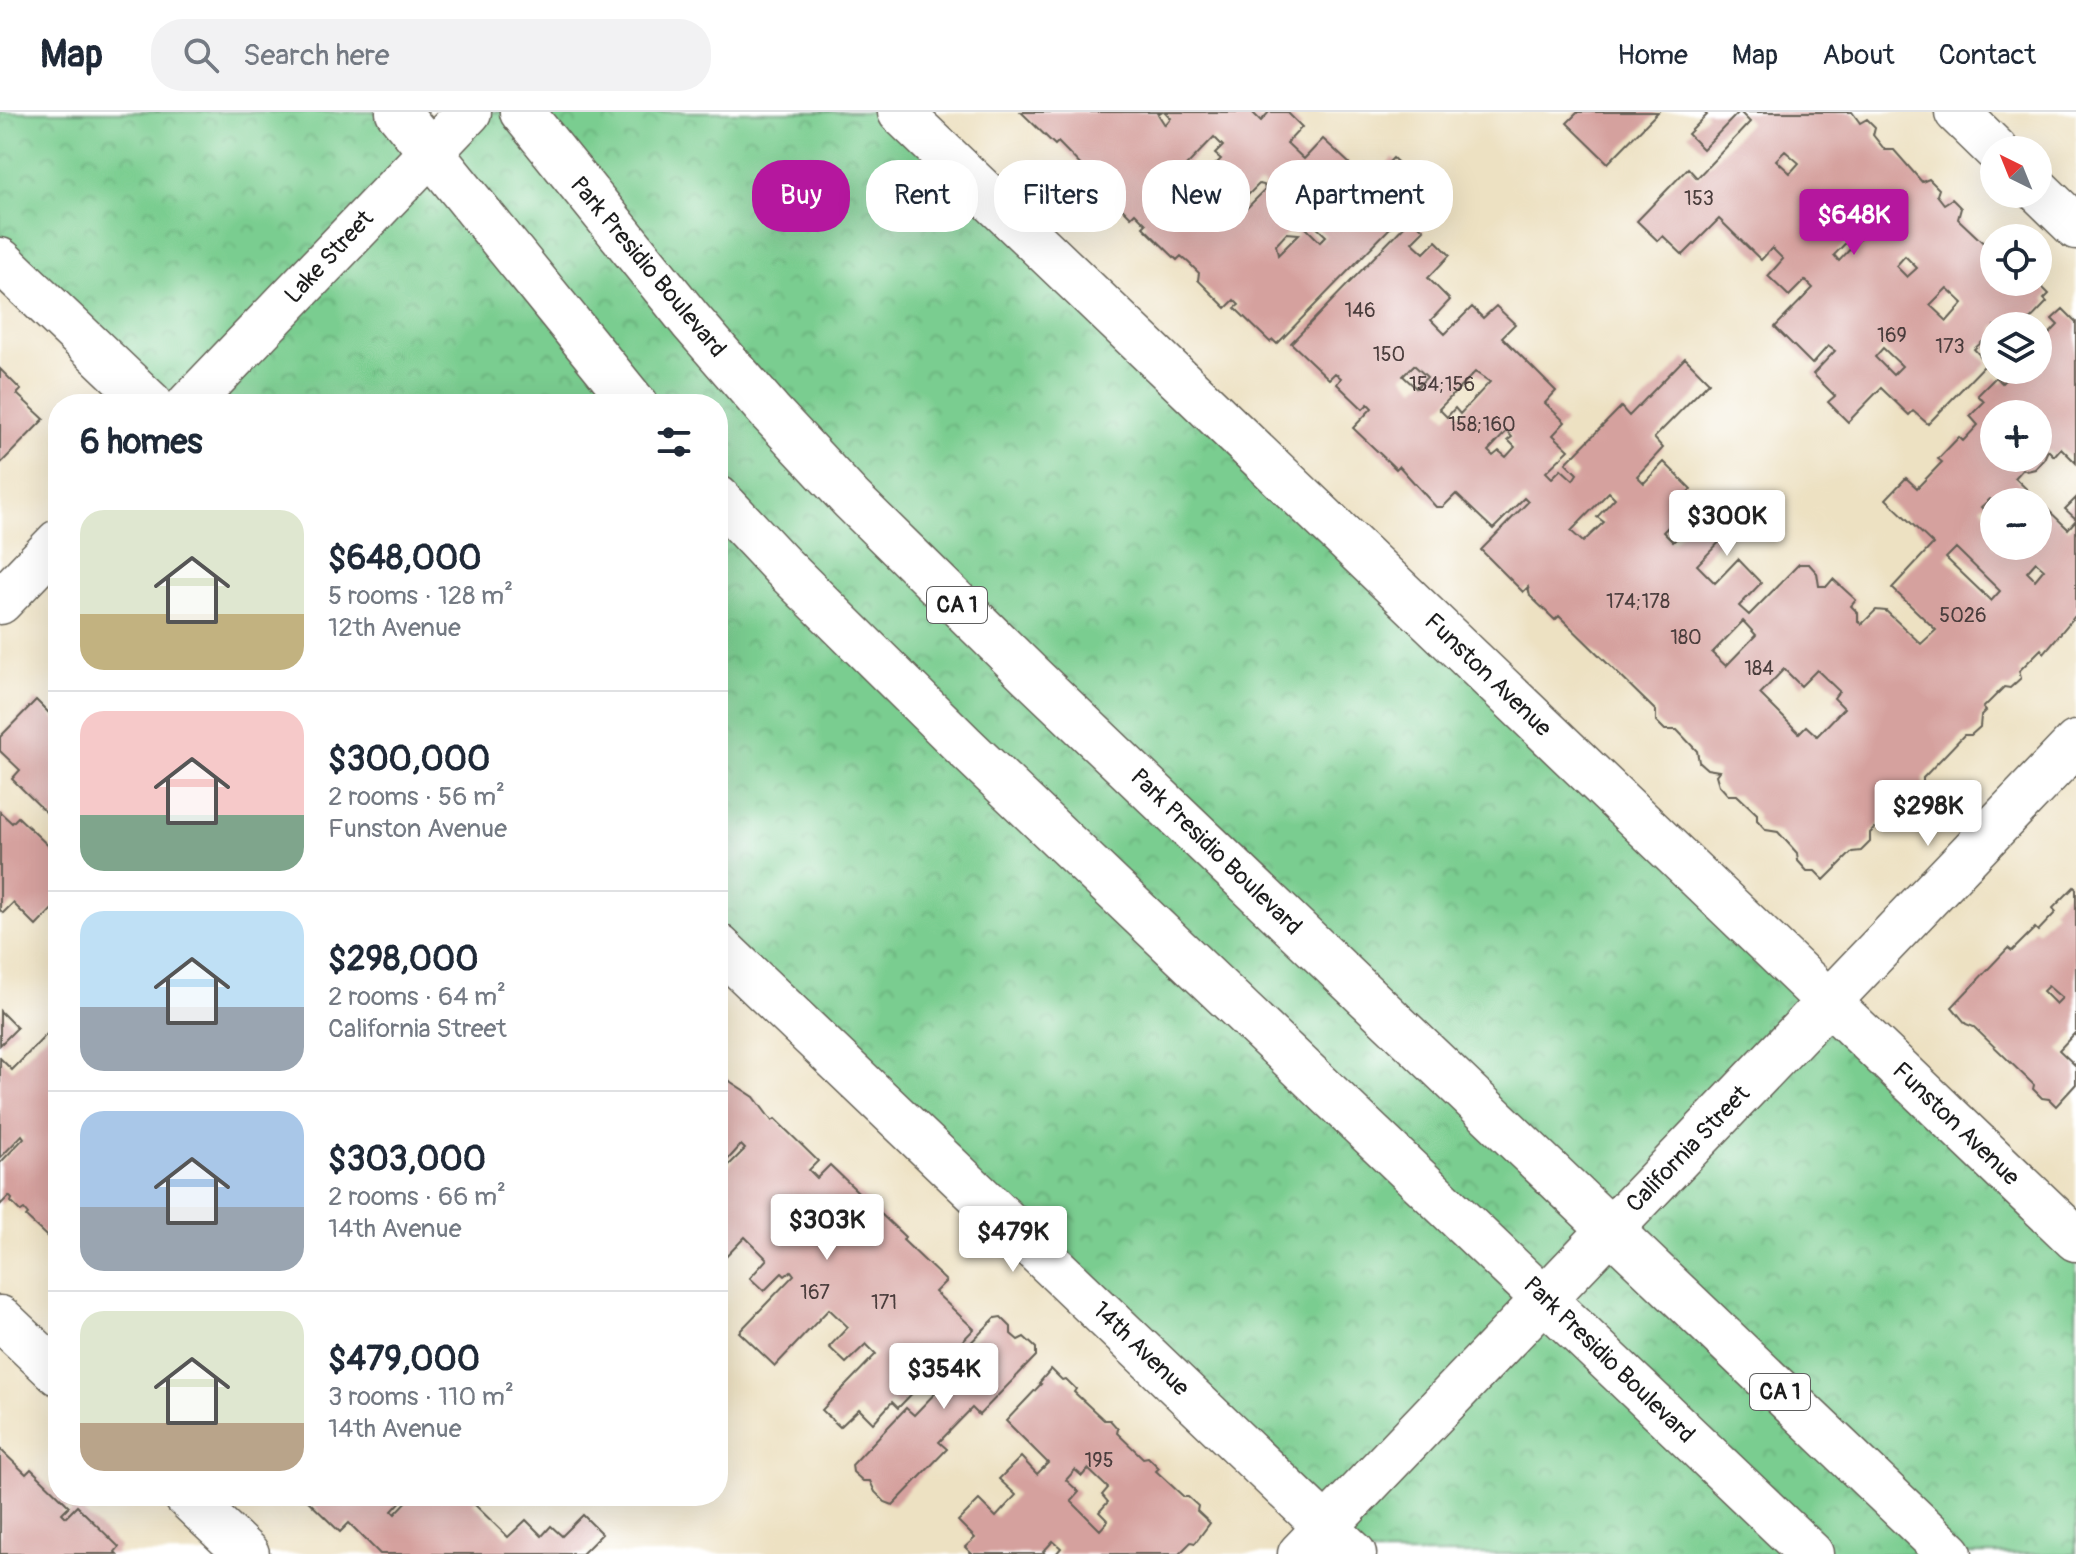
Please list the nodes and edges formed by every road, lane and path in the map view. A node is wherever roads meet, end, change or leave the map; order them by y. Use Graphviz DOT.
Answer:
graph roads {
  1 [pos="398,112"];
  2 [pos="469,112"];
  3 [pos="522,112"];
  4 [pos="900,112"];
  5 [pos="1957,112"];
  6 [pos="1982,136"];
  7 [pos="431,152"];
  8 [pos="2052,204"];
  9 [pos="2076,227"];
  10 [pos="0,260"];
  11 [pos="141,394"];
  12 [pos="199,394"];
  13 [pos="627,394"];
  14 [pos="728,509"];
  15 [pos="48,552"];
  16 [pos="0,602"];
  17 [pos="2076,743"];
  18 [pos="728,956"];
  19 [pos="1828,1002"];
  20 [pos="1610,1229"];
  21 [pos="2076,1239"];
  22 [pos="1544,1299"];
  23 [pos="0,1318"];
  24 [pos="48,1364"];
  25 [pos="197,1506"];
  26 [pos="1327,1545"];
  27 [pos="247,1554"];
  28 [pos="1811,1554"];
  29 [pos="1950,1554"];
  1 -- 7 [label="main road"];
  2 -- 7 [label="main road, Lake Street"];
  3 -- 20 [label="main road, Park Presidio Boulevard / CA 1"];
  4 -- 19 [label="main road, Funston Avenue"];
  5 -- 6 [label="main road"];
  7 -- 12 [label="main road, Lake Street"];
  7 -- 13 [label="main road"];
  8 -- 9 [label="main road"];
  10 -- 11 [label="main road"];
  14 -- 22 [label="main road, Park Presidio Boulevard"];
  15 -- 16 [label="main road"];
  17 -- 19 [label="main road, California Street"];
  18 -- 26 [label="main road, 14th Avenue"];
  19 -- 20 [label="main road, California Street"];
  19 -- 21 [label="main road, Funston Avenue"];
  20 -- 22 [label="main road, California Street"];
  20 -- 29 [label="main road, Park Presidio Boulevard / CA 1"];
  22 -- 26 [label="main road, California Street"];
  22 -- 28 [label="main road, Park Presidio Boulevard"];
  23 -- 24 [label="main road"];
  25 -- 27 [label="main road"];
}
